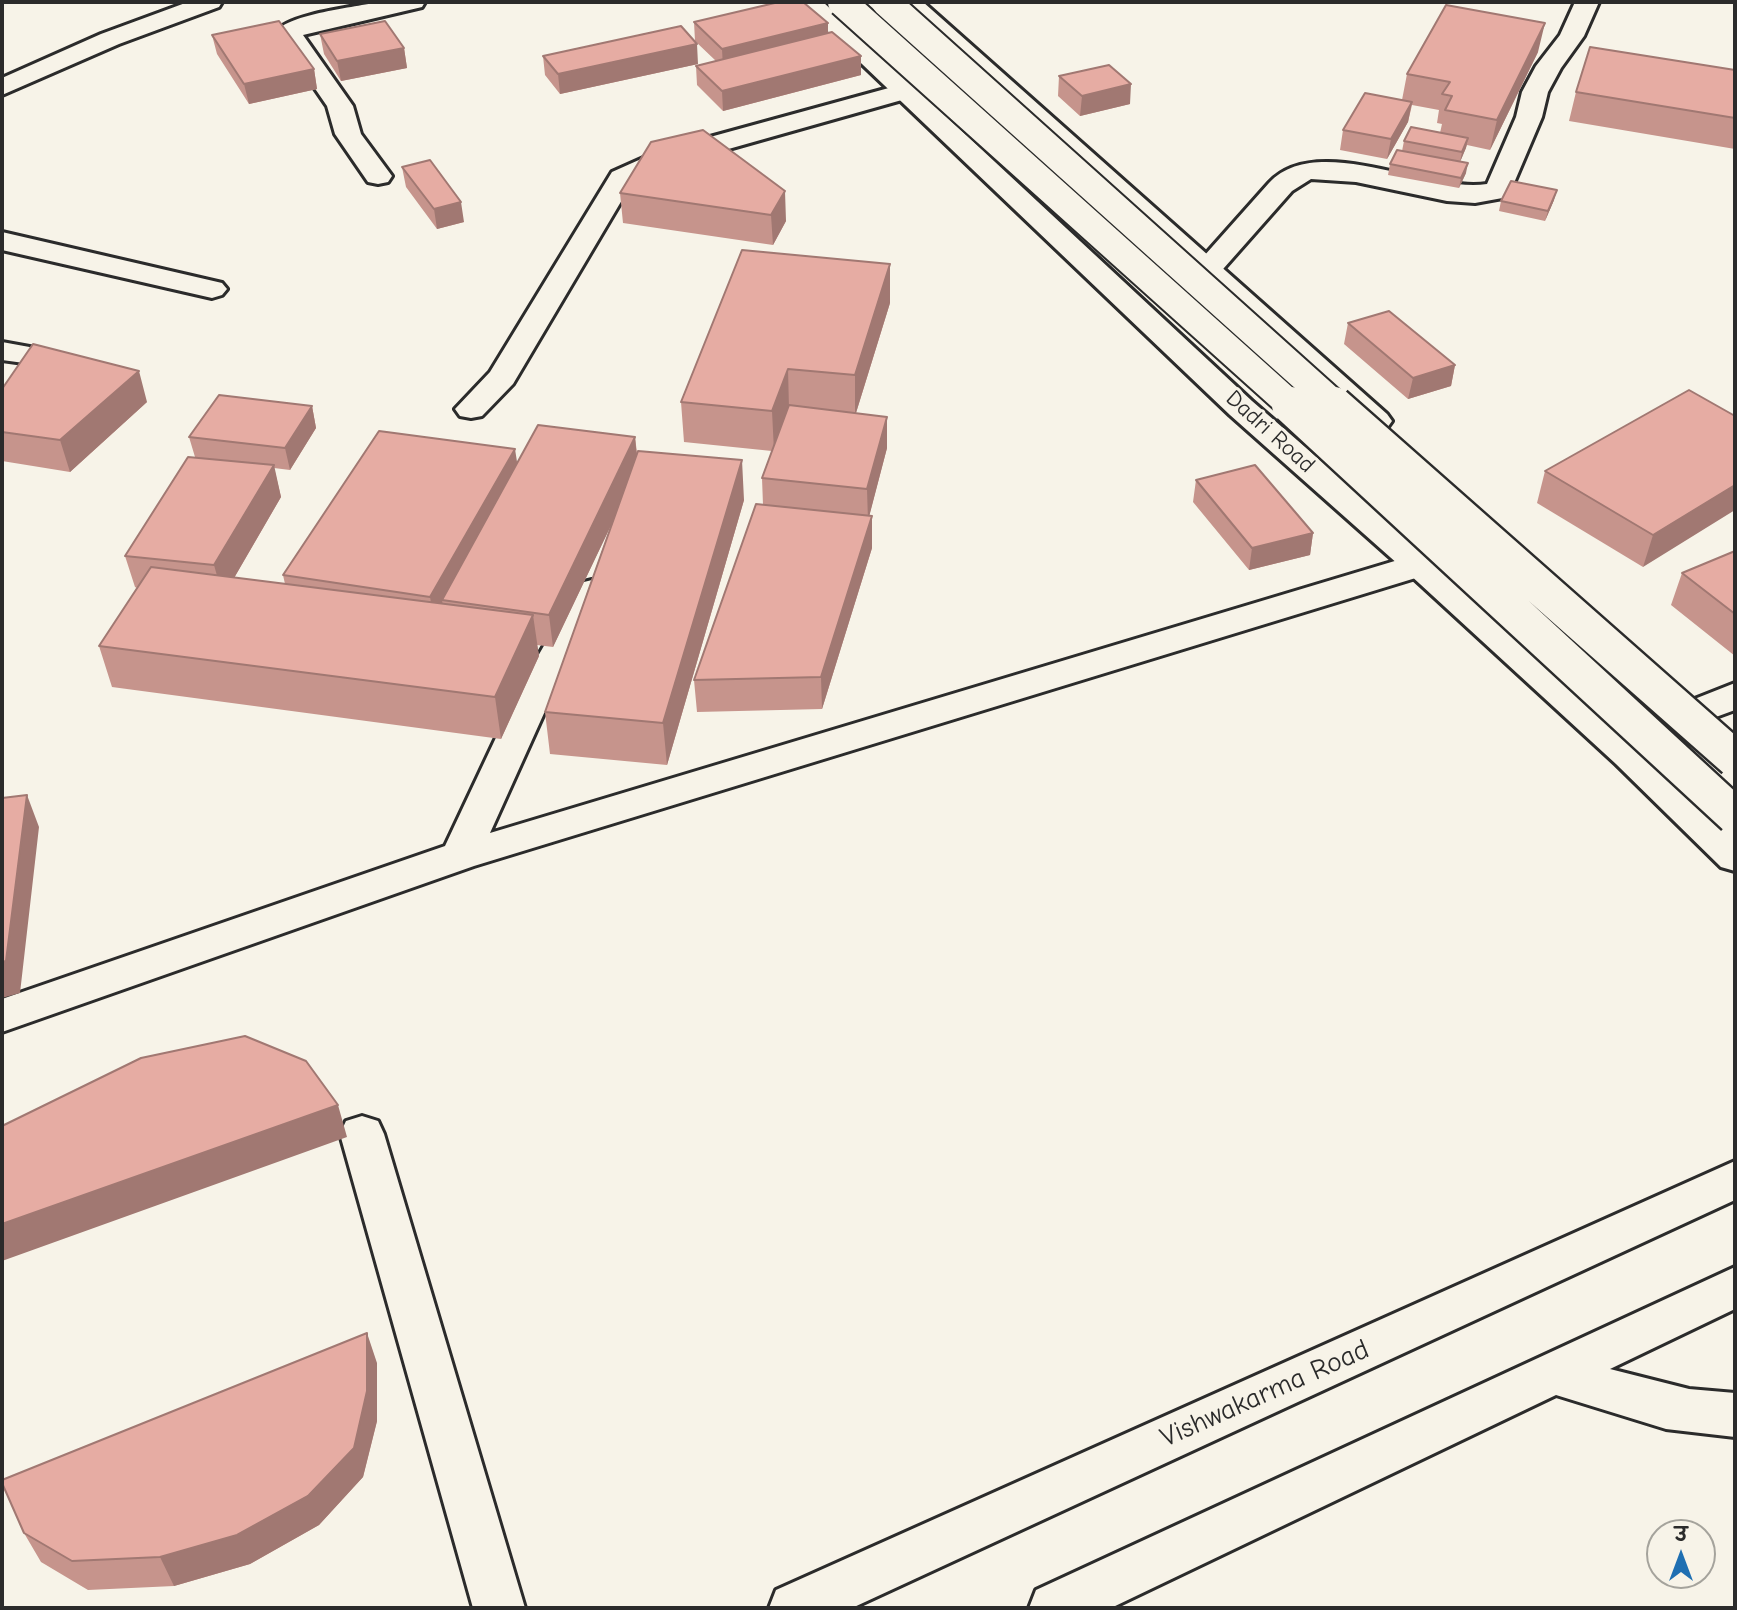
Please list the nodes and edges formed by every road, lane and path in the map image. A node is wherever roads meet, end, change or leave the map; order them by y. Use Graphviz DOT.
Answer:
graph roads {
  1 [pos="210,2"];
  2 [pos="413,2"];
  3 [pos="809,2"];
  4 [pos="842,2"];
  5 [pos="886,2"];
  6 [pos="909,2"];
  7 [pos="1587,2"];
  8 [pos="2,87"];
  9 [pos="907,91"];
  10 [pos="378,176"];
  11 [pos="2,241"];
  12 [pos="1206,271"];
  13 [pos="212,289"];
  14 [pos="471,409"];
  15 [pos="1502,531"];
  16 [pos="1420,565"];
  17 [pos="592,591"];
  18 [pos="1720,702"];
  19 [pos="1735,737"];
  20 [pos="1735,759"];
  21 [pos="1735,816"];
  22 [pos="460,856"];
  23 [pos="1735,857"];
  24 [pos="2,1016"];
  25 [pos="362,1134"];
  26 [pos="1735,1180"];
  27 [pos="1735,1287"];
  28 [pos="1554,1373"];
  29 [pos="1735,1415"];
  30 [pos="499,1608"];
  31 [pos="795,1608"];
  32 [pos="1055,1608"];
  1 -- 8 [label="street"];
  2 -- 10 [label="street"];
  3 -- 9 [label="street, Dadri Road"];
  4 -- 21 [label="street, bridge"];
  5 -- 20 [label="street, bridge"];
  6 -- 12 [label="street"];
  7 -- 12 [label="street"];
  9 -- 14 [label="street"];
  9 -- 16 [label="street, Dadri Road"];
  11 -- 13 [label="street"];
  12 -- 15 [label="street"];
  15 -- 16 [label="street"];
  15 -- 18 [label="street"];
  16 -- 22 [label="street"];
  16 -- 23 [label="street, Dadri Road"];
  17 -- 22 [label="street"];
  18 -- 19 [label="street"];
  22 -- 24 [label="street"];
  25 -- 30 [label="street"];
  26 -- 31 [label="street, Vishwakarma Road"];
  27 -- 28 [label="street"];
  28 -- 29 [label="street"];
  28 -- 32 [label="street"];
}
